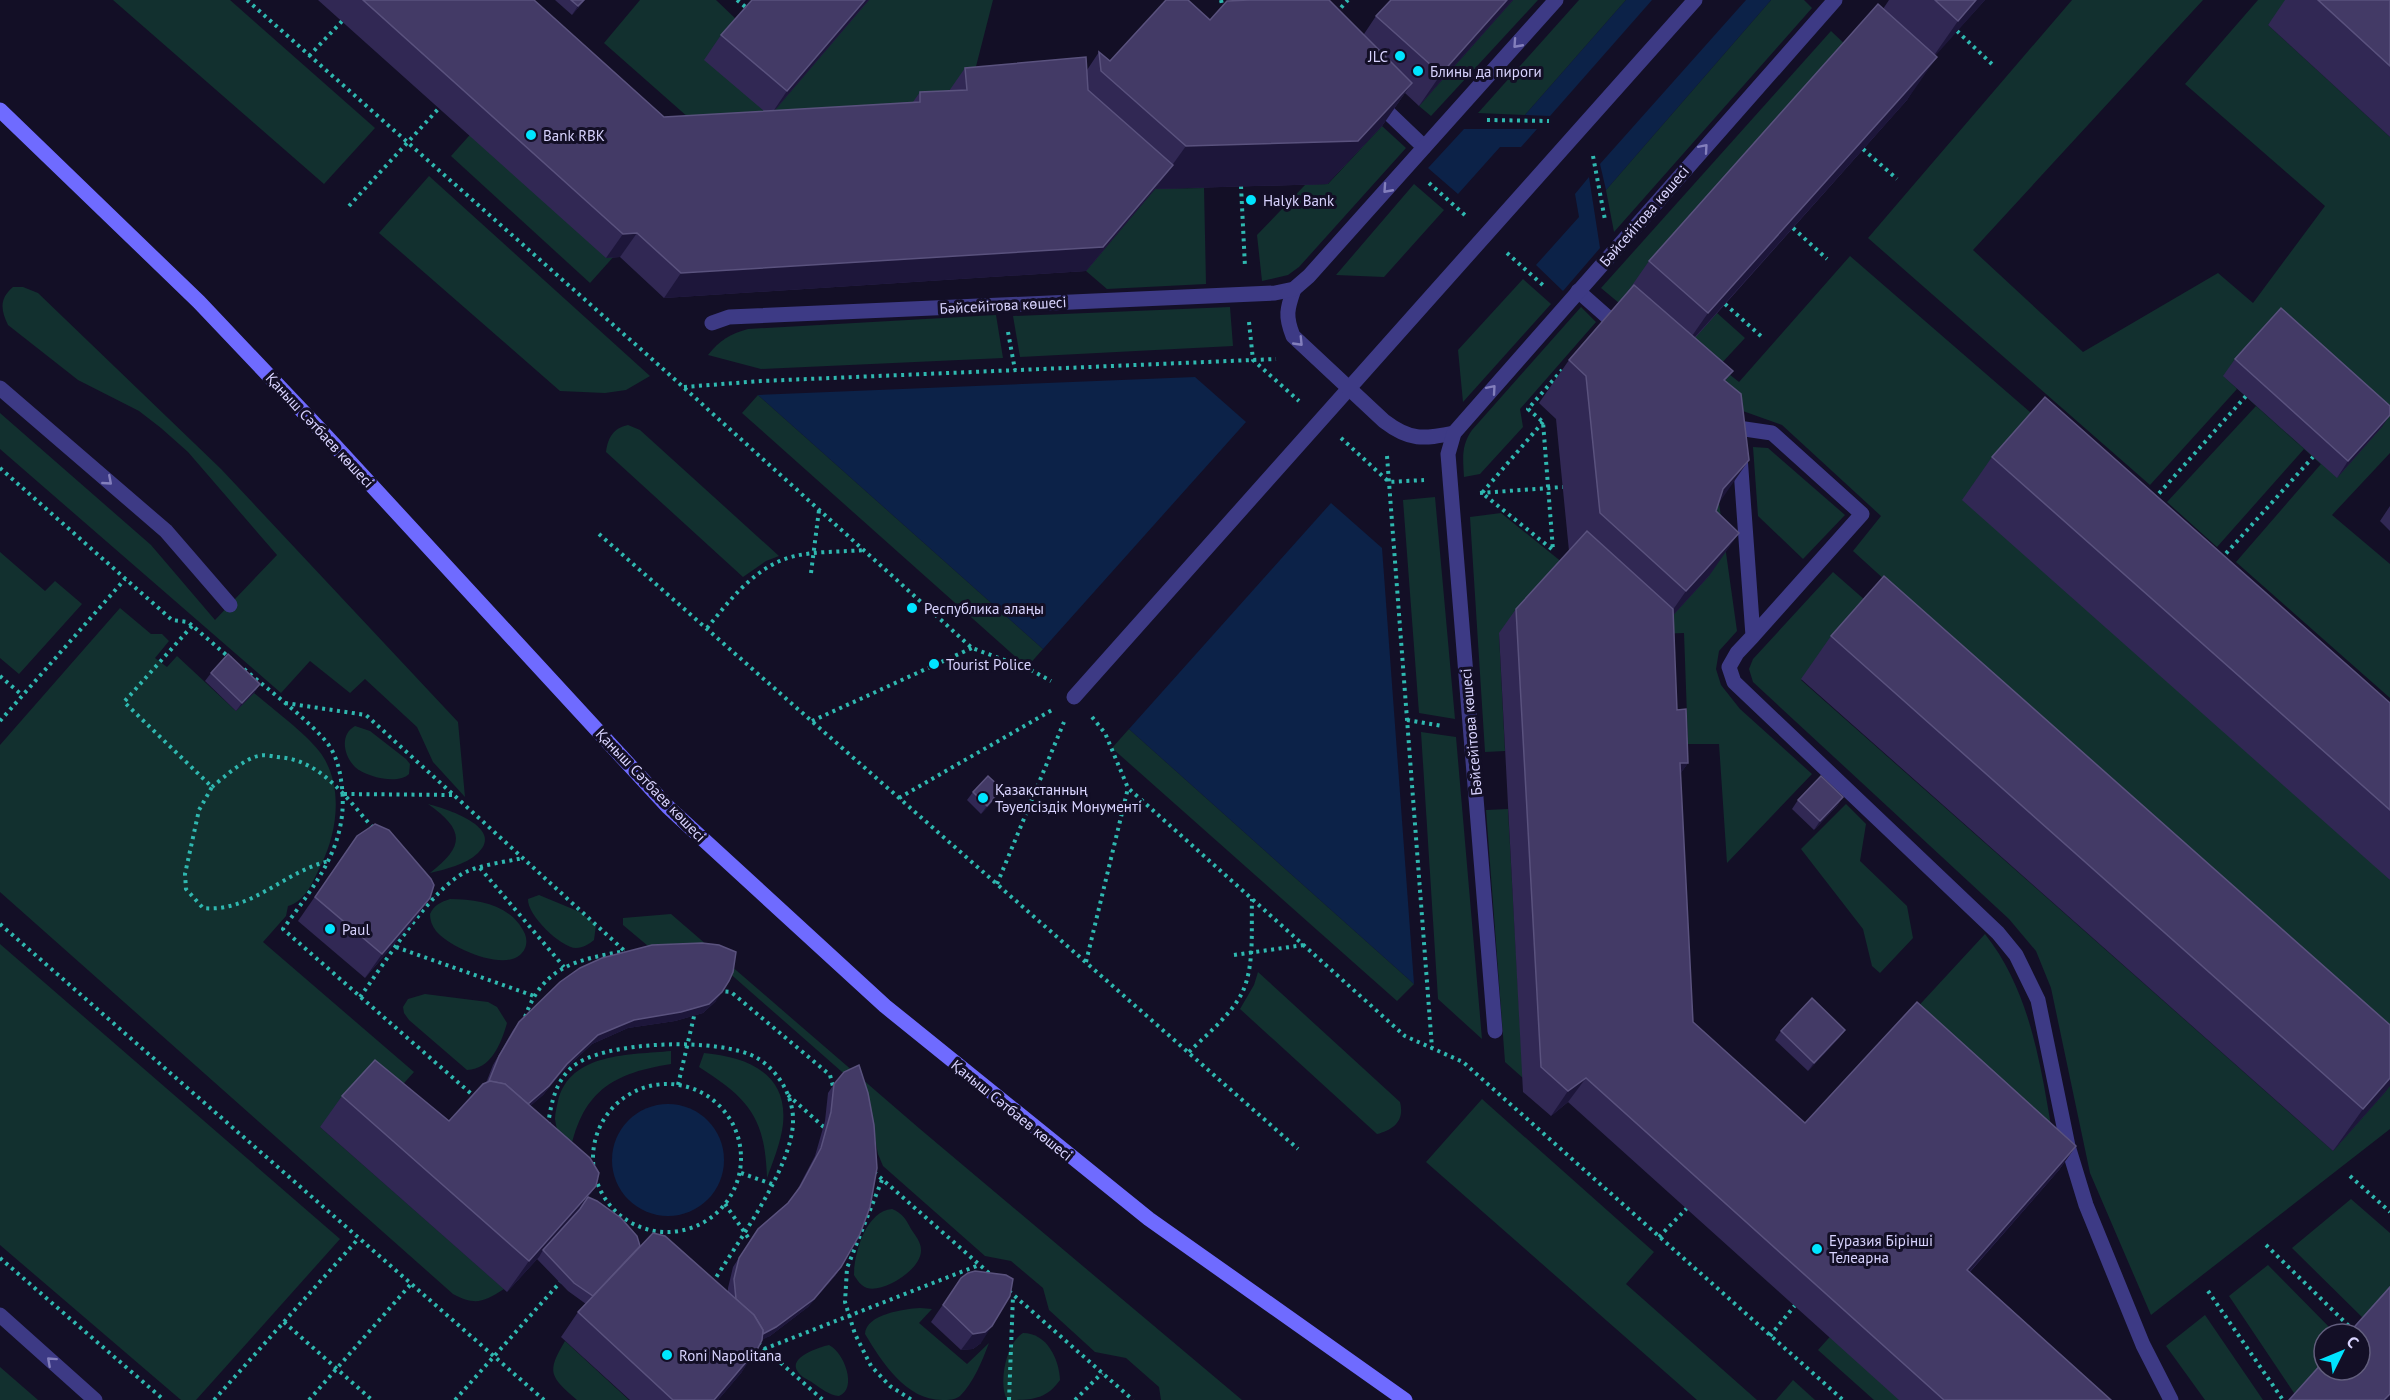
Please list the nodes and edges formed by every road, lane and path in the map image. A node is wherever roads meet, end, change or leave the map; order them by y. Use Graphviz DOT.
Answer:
graph roads {
  1 [pos="247,0"];
  2 [pos="737,0"];
  3 [pos="1221,0"];
  4 [pos="1348,0"];
  5 [pos="1556,0"];
  6 [pos="1695,0"];
  7 [pos="1835,0"];
  8 [pos="748,9"];
  9 [pos="1223,10"];
  10 [pos="349,15"];
  11 [pos="1333,16"];
  12 [pos="1957,31"];
  13 [pos="309,56"];
  14 [pos="1995,66"];
  15 [pos="1363,90"];
  16 [pos="446,101"];
  17 [pos="0,110"];
  18 [pos="407,143"];
  19 [pos="1424,147"];
  20 [pos="1863,149"];
  21 [pos="1897,179"];
  22 [pos="349,206"];
  23 [pos="1793,228"];
  24 [pos="1827,259"];
  25 [pos="1294,289"];
  26 [pos="1578,291"];
  27 [pos="1725,304"];
  28 [pos="712,322"];
  29 [pos="1007,326"];
  30 [pos="1761,336"];
  31 [pos="1634,340"];
  32 [pos="1565,368"];
  33 [pos="1015,370"];
  34 [pos="0,376"];
  35 [pos="0,388"];
  36 [pos="1350,388"];
  37 [pos="2246,396"];
  38 [pos="1543,422"];
  39 [pos="1454,433"];
  40 [pos="2313,457"];
  41 [pos="91,466"];
  42 [pos="0,468"];
  43 [pos="2151,503"];
  44 [pos="819,510"];
  45 [pos="600,534"];
  46 [pos="864,550"];
  47 [pos="813,554"];
  48 [pos="2218,563"];
  49 [pos="811,573"];
  50 [pos="125,579"];
  51 [pos="230,605"];
  52 [pos="192,626"];
  53 [pos="707,628"];
  54 [pos="1753,636"];
  55 [pos="972,648"];
  56 [pos="234,661"];
  57 [pos="243,668"];
  58 [pos="0,676"];
  59 [pos="22,695"];
  60 [pos="1074,697"];
  61 [pos="285,703"];
  62 [pos="1407,720"];
  63 [pos="0,721"];
  64 [pos="812,721"];
  65 [pos="1446,726"];
  66 [pos="212,786"];
  67 [pos="1128,788"];
  68 [pos="343,794"];
  69 [pos="454,795"];
  70 [pos="899,798"];
  71 [pos="381,837"];
  72 [pos="523,858"];
  73 [pos="329,861"];
  74 [pos="480,868"];
  75 [pos="997,884"];
  76 [pos="425,890"];
  77 [pos="433,898"];
  78 [pos="1252,899"];
  79 [pos="0,924"];
  80 [pos="1304,945"];
  81 [pos="396,947"];
  82 [pos="625,951"];
  83 [pos="1250,952"];
  84 [pos="1234,955"];
  85 [pos="632,958"];
  86 [pos="1086,962"];
  87 [pos="564,967"];
  88 [pos="711,990"];
  89 [pos="534,996"];
  90 [pos="360,997"];
  91 [pos="698,1001"];
  92 [pos="524,1021"];
  93 [pos="1496,1031"];
  94 [pos="688,1045"];
  95 [pos="1189,1052"];
  96 [pos="678,1085"];
  97 [pos="788,1094"];
  98 [pos="836,1098"];
  99 [pos="484,1105"];
  100 [pos="548,1127"];
  101 [pos="828,1131"];
  102 [pos="1298,1149"];
  103 [pos="867,1166"];
  104 [pos="741,1173"];
  105 [pos="2350,1176"];
  106 [pos="882,1180"];
  107 [pos="772,1184"];
  108 [pos="1693,1202"];
  109 [pos="726,1204"];
  110 [pos="2390,1212"];
  111 [pos="608,1213"];
  112 [pos="619,1216"];
  113 [pos="744,1231"];
  114 [pos="1659,1237"];
  115 [pos="359,1238"];
  116 [pos="2266,1245"];
  117 [pos="756,1248"];
  118 [pos="852,1256"];
  119 [pos="0,1258"];
  120 [pos="842,1263"];
  121 [pos="979,1265"];
  122 [pos="570,1271"];
  123 [pos="996,1280"];
  124 [pos="411,1284"];
  125 [pos="710,1287"];
  126 [pos="1005,1288"];
  127 [pos="2208,1291"];
  128 [pos="1013,1295"];
  129 [pos="1800,1298"];
  130 [pos="0,1315"];
  131 [pos="849,1316"];
  132 [pos="284,1322"];
  133 [pos="2345,1322"];
  134 [pos="1770,1336"];
  135 [pos="756,1341"];
  136 [pos="764,1348"];
  137 [pos="494,1356"];
  138 [pos="337,1368"];
  139 [pos="1102,1373"];
  140 [pos="95,1400"];
  141 [pos="164,1400"];
  142 [pos="214,1400"];
  143 [pos="309,1400"];
  144 [pos="372,1400"];
  145 [pos="454,1400"];
  146 [pos="544,1400"];
  147 [pos="823,1400"];
  148 [pos="912,1400"];
  149 [pos="1009,1400"];
  150 [pos="1076,1400"];
  151 [pos="1132,1400"];
  152 [pos="1405,1400"];
  153 [pos="1843,1400"];
  154 [pos="2171,1400"];
  155 [pos="2283,1400"];
  1 -- 13 [label="path"];
  2 -- 8 [label="path"];
  3 -- 9 [label="path"];
  4 -- 11 [label="path"];
  5 -- 19 [label="street, one-way"];
  6 -- 36 [label="street"];
  26 -- 7 [label="street, Бәйсейітова көшесі, one-way"];
  10 -- 13 [label="path"];
  12 -- 14 [label="path"];
  13 -- 18 [label="path"];
  15 -- 19 [label="street"];
  16 -- 18 [label="path"];
  17 -- 152 [label="main road, Қаныш Сәтбаев көшесі"];
  18 -- 22 [label="path"];
  18 -- 44 [label="path"];
  19 -- 25 [label="street, one-way"];
  20 -- 21 [label="path"];
  23 -- 24 [label="path"];
  25 -- 28 [label="street, Бәйсейітова көшесі"];
  25 -- 36 [label="street, one-way"];
  26 -- 31 [label="street"];
  39 -- 26 [label="street, Бәйсейітова көшесі, one-way"];
  27 -- 30 [label="path"];
  29 -- 33 [label="path"];
  32 -- 38 [label="path"];
  34 -- 41 [label="street"];
  35 -- 41 [label="street"];
  36 -- 39 [label="street"];
  36 -- 60 [label="street"];
  37 -- 43 [label="path"];
  38 -- 38 [label="path"];
  39 -- 93 [label="street, Бәйсейітова көшесі"];
  40 -- 48 [label="path"];
  41 -- 51 [label="street, one-way"];
  42 -- 50 [label="path"];
  44 -- 46 [label="path"];
  44 -- 47 [label="path"];
  45 -- 53 [label="path"];
  46 -- 47 [label="path"];
  46 -- 55 [label="path"];
  47 -- 49 [label="path"];
  47 -- 53 [label="path"];
  50 -- 52 [label="path"];
  50 -- 59 [label="path"];
  52 -- 56 [label="path"];
  52 -- 66 [label="path"];
  53 -- 64 [label="path"];
  54 -- 54 [label="street"];
  54 -- 154 [label="street"];
  55 -- 60 [label="path"];
  55 -- 64 [label="path"];
  57 -- 61 [label="path"];
  58 -- 59 [label="path"];
  59 -- 63 [label="path"];
  60 -- 67 [label="path"];
  60 -- 70 [label="path"];
  60 -- 75 [label="path"];
  61 -- 68 [label="path"];
  61 -- 69 [label="path"];
  62 -- 65 [label="path"];
  64 -- 70 [label="path"];
  66 -- 68 [label="path"];
  66 -- 73 [label="path"];
  67 -- 78 [label="path"];
  67 -- 86 [label="path"];
  68 -- 69 [label="path"];
  68 -- 71 [label="path"];
  68 -- 73 [label="path"];
  69 -- 72 [label="path"];
  70 -- 75 [label="path"];
  72 -- 74 [label="path"];
  72 -- 82 [label="path"];
  73 -- 90 [label="path"];
  74 -- 77 [label="path"];
  74 -- 87 [label="path"];
  75 -- 86 [label="path"];
  76 -- 77 [label="path"];
  77 -- 81 [label="path"];
  78 -- 80 [label="path"];
  78 -- 83 [label="path"];
  79 -- 115 [label="path"];
  80 -- 83 [label="path"];
  80 -- 114 [label="path"];
  81 -- 89 [label="path"];
  81 -- 90 [label="path"];
  82 -- 85 [label="path"];
  82 -- 87 [label="path"];
  83 -- 84 [label="path"];
  83 -- 95 [label="path"];
  86 -- 95 [label="path"];
  87 -- 89 [label="path"];
  88 -- 98 [label="path"];
  89 -- 92 [label="path"];
  90 -- 99 [label="path"];
  91 -- 94 [label="path"];
  94 -- 96 [label="path"];
  94 -- 97 [label="path"];
  94 -- 100 [label="path"];
  95 -- 102 [label="path"];
  96 -- 104 [label="path"];
  96 -- 112 [label="path"];
  97 -- 101 [label="path"];
  97 -- 107 [label="path"];
  103 -- 106 [label="path"];
  104 -- 107 [label="path"];
  104 -- 109 [label="path"];
  105 -- 110 [label="path"];
  106 -- 118 [label="path"];
  106 -- 121 [label="path"];
  107 -- 113 [label="path"];
  108 -- 114 [label="path"];
  109 -- 112 [label="path"];
  109 -- 113 [label="path"];
  111 -- 112 [label="path"];
  113 -- 117 [label="path"];
  113 -- 125 [label="path"];
  114 -- 134 [label="path"];
  115 -- 124 [label="path"];
  115 -- 132 [label="path"];
  116 -- 133 [label="path"];
  118 -- 120 [label="path"];
  118 -- 131 [label="path"];
  119 -- 141 [label="path"];
  121 -- 123 [label="path"];
  121 -- 131 [label="path"];
  122 -- 137 [label="path"];
  124 -- 137 [label="path"];
  124 -- 138 [label="path"];
  126 -- 128 [label="path"];
  127 -- 155 [label="path"];
  128 -- 139 [label="path"];
  128 -- 149 [label="path"];
  129 -- 134 [label="path"];
  140 -- 130 [label="street, one-way"];
  131 -- 136 [label="path"];
  131 -- 148 [label="path"];
  132 -- 138 [label="path"];
  132 -- 142 [label="path"];
  134 -- 153 [label="path"];
  135 -- 136 [label="path"];
  136 -- 147 [label="path"];
  137 -- 145 [label="path"];
  137 -- 146 [label="path"];
  138 -- 143 [label="path"];
  138 -- 144 [label="path"];
  139 -- 150 [label="path"];
  139 -- 151 [label="path"];
}
